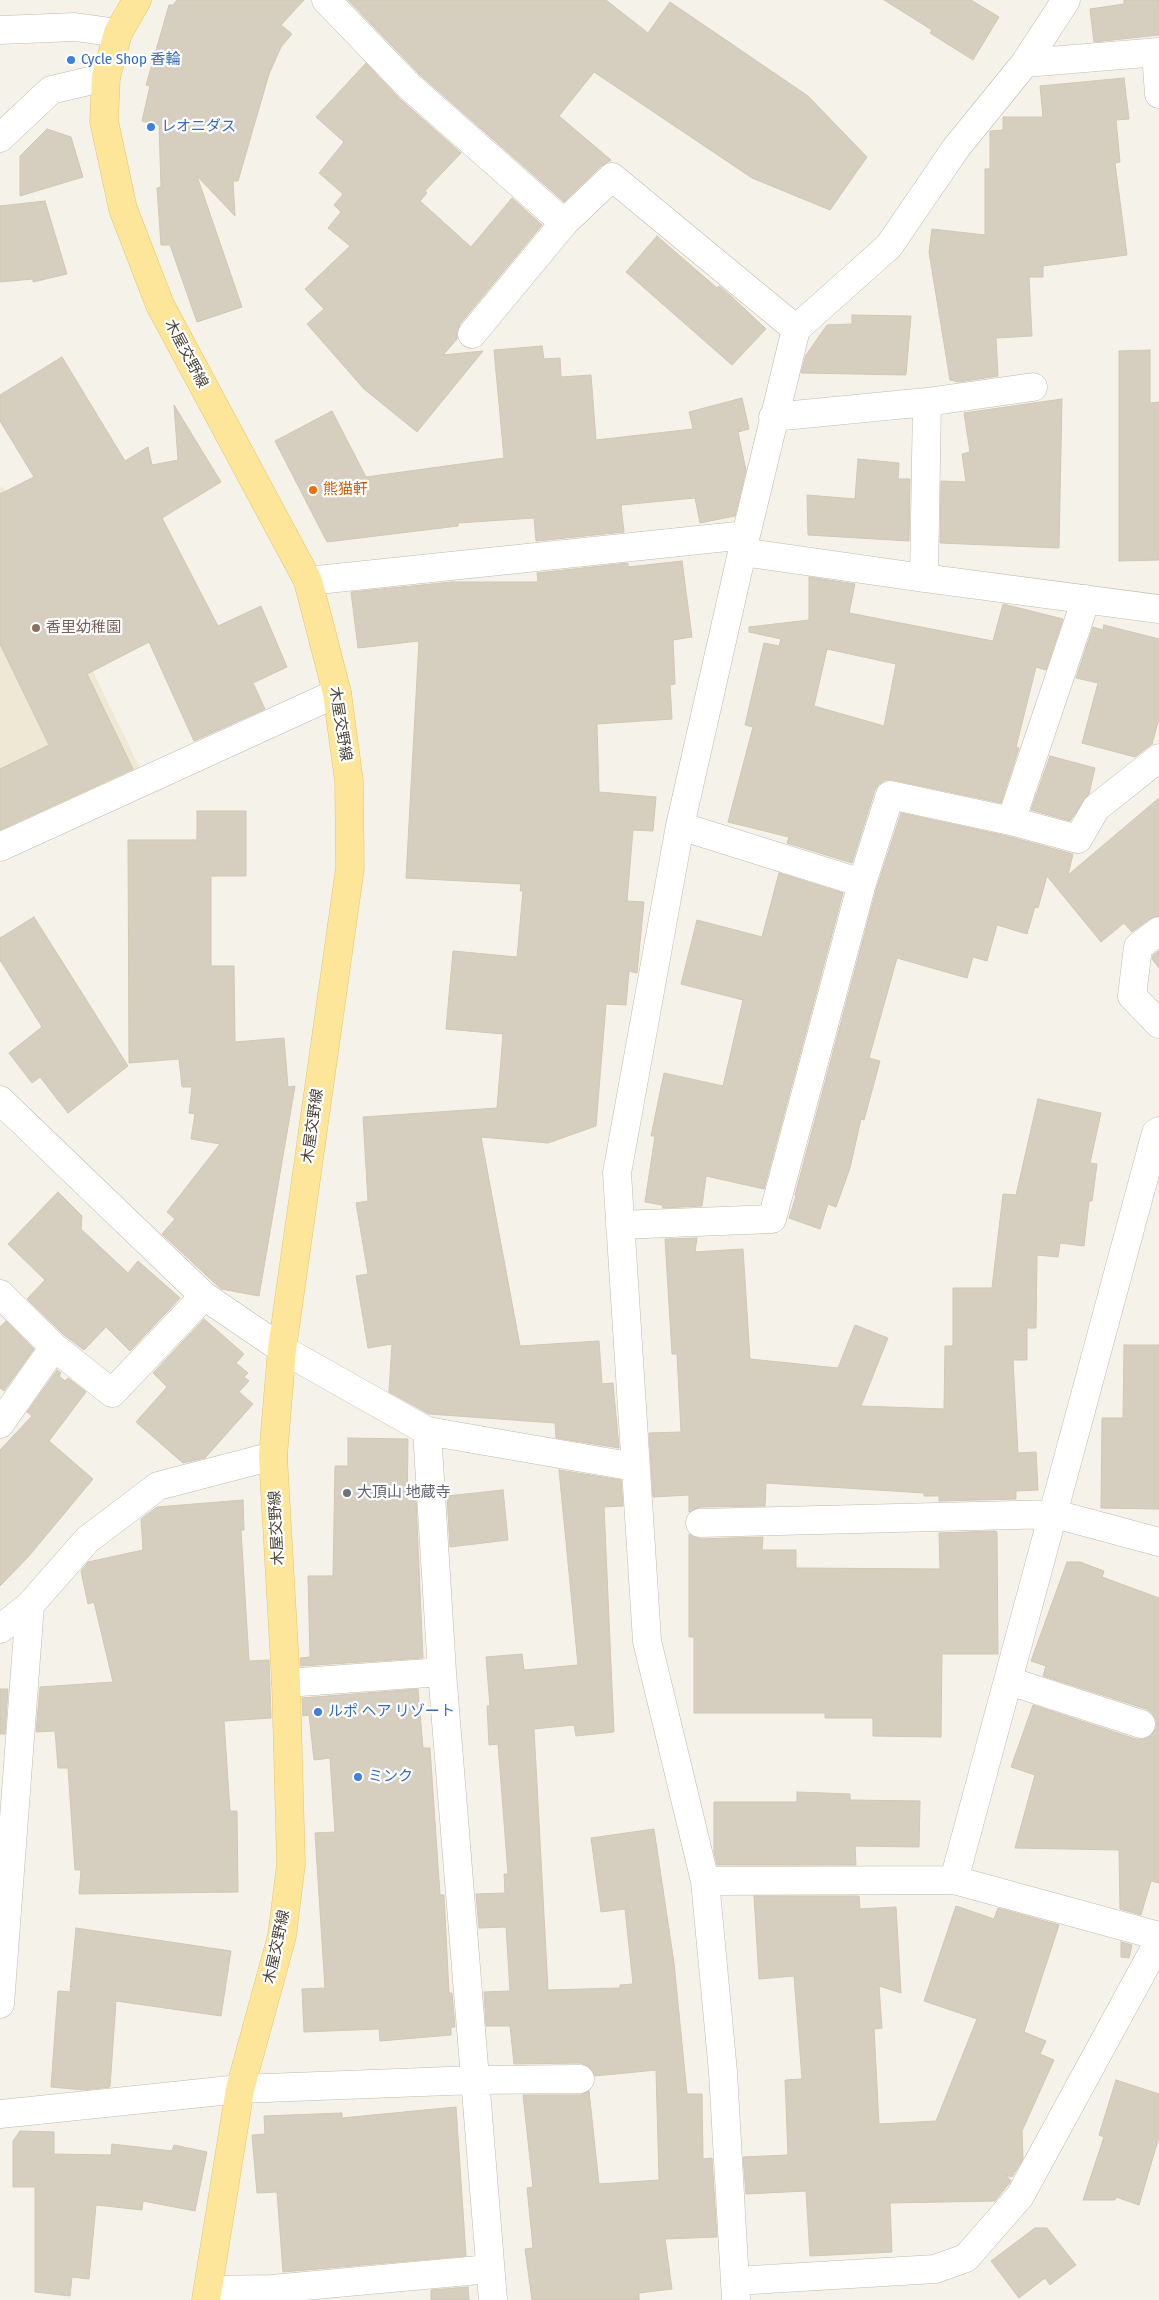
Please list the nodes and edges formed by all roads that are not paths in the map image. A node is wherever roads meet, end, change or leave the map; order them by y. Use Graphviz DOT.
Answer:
graph roads {
  1 [pos="137,0"];
  2 [pos="326,0"];
  3 [pos="1066,0"];
  4 [pos="0,30"];
  5 [pos="118,33"];
  6 [pos="1157,52"];
  7 [pos="1025,63"];
  8 [pos="106,77"];
  9 [pos="1159,94"];
  10 [pos="0,138"];
  11 [pos="564,223"];
  12 [pos="796,329"];
  13 [pos="472,334"];
  14 [pos="1033,386"];
  15 [pos="927,402"];
  16 [pos="773,417"];
  17 [pos="744,543"];
  18 [pos="924,578"];
  19 [pos="308,580"];
  20 [pos="1086,599"];
  21 [pos="1159,609"];
  22 [pos="337,694"];
  23 [pos="1159,758"];
  24 [pos="1011,821"];
  25 [pos="680,826"];
  26 [pos="0,847"];
  27 [pos="862,883"];
  28 [pos="1159,930"];
  29 [pos="1159,1024"];
  30 [pos="0,1100"];
  31 [pos="1159,1131"];
  32 [pos="620,1225"];
  33 [pos="0,1294"];
  34 [pos="204,1296"];
  35 [pos="54,1347"];
  36 [pos="282,1349"];
  37 [pos="0,1424"];
  38 [pos="426,1431"];
  39 [pos="273,1456"];
  40 [pos="636,1467"];
  41 [pos="1055,1514"];
  42 [pos="700,1523"];
  43 [pos="1159,1542"];
  44 [pos="30,1605"];
  45 [pos="0,1629"];
  46 [pos="442,1672"];
  47 [pos="1009,1681"];
  48 [pos="286,1682"];
  49 [pos="1140,1724"];
  50 [pos="954,1880"];
  51 [pos="705,1881"];
  52 [pos="1159,1936"];
  53 [pos="1159,1941"];
  54 [pos="0,2004"];
  55 [pos="580,2079"];
  56 [pos="475,2080"];
  57 [pos="240,2090"];
  58 [pos="0,2114"];
  59 [pos="490,2269"];
  60 [pos="736,2290"];
  61 [pos="273,2294"];
  62 [pos="207,2295"];
  63 [pos="493,2300"];
  1 -- 5 [label="main road, 木屋交野線"];
  2 -- 11 [label="street"];
  3 -- 7 [label="street"];
  4 -- 5 [label="street"];
  5 -- 8 [label="main road, 木屋交野線"];
  6 -- 7 [label="street"];
  6 -- 9 [label="street"];
  7 -- 12 [label="street"];
  8 -- 10 [label="street"];
  8 -- 19 [label="main road, 木屋交野線"];
  11 -- 12 [label="street"];
  11 -- 13 [label="street"];
  12 -- 16 [label="street"];
  14 -- 15 [label="street"];
  15 -- 16 [label="street"];
  15 -- 18 [label="street"];
  16 -- 17 [label="street"];
  17 -- 18 [label="street"];
  17 -- 19 [label="street"];
  17 -- 25 [label="street"];
  18 -- 20 [label="street"];
  19 -- 22 [label="main road, 木屋交野線"];
  20 -- 21 [label="street"];
  20 -- 24 [label="street"];
  22 -- 26 [label="street"];
  22 -- 36 [label="main road, 木屋交野線"];
  23 -- 24 [label="street"];
  24 -- 27 [label="street"];
  25 -- 27 [label="street"];
  25 -- 32 [label="street"];
  27 -- 32 [label="street"];
  28 -- 29 [label="street"];
  30 -- 34 [label="street"];
  31 -- 41 [label="street"];
  32 -- 40 [label="street"];
  33 -- 35 [label="street"];
  34 -- 35 [label="street"];
  34 -- 36 [label="street"];
  35 -- 37 [label="street"];
  36 -- 38 [label="street"];
  36 -- 39 [label="main road, 木屋交野線"];
  38 -- 40 [label="street"];
  38 -- 46 [label="street"];
  39 -- 44 [label="street"];
  39 -- 48 [label="main road, 木屋交野線"];
  40 -- 51 [label="street"];
  41 -- 42 [label="street"];
  41 -- 43 [label="street"];
  41 -- 47 [label="street"];
  44 -- 45 [label="street"];
  44 -- 54 [label="street"];
  46 -- 48 [label="street"];
  46 -- 56 [label="street"];
  47 -- 49 [label="street"];
  47 -- 50 [label="street"];
  48 -- 57 [label="main road, 木屋交野線"];
  50 -- 51 [label="street"];
  50 -- 52 [label="street"];
  51 -- 60 [label="street"];
  53 -- 60 [label="street"];
  55 -- 56 [label="street"];
  56 -- 57 [label="street"];
  56 -- 59 [label="street"];
  57 -- 58 [label="street"];
  57 -- 62 [label="main road, 木屋交野線"];
  59 -- 61 [label="street"];
  59 -- 63 [label="street"];
  61 -- 62 [label="street"];
}
